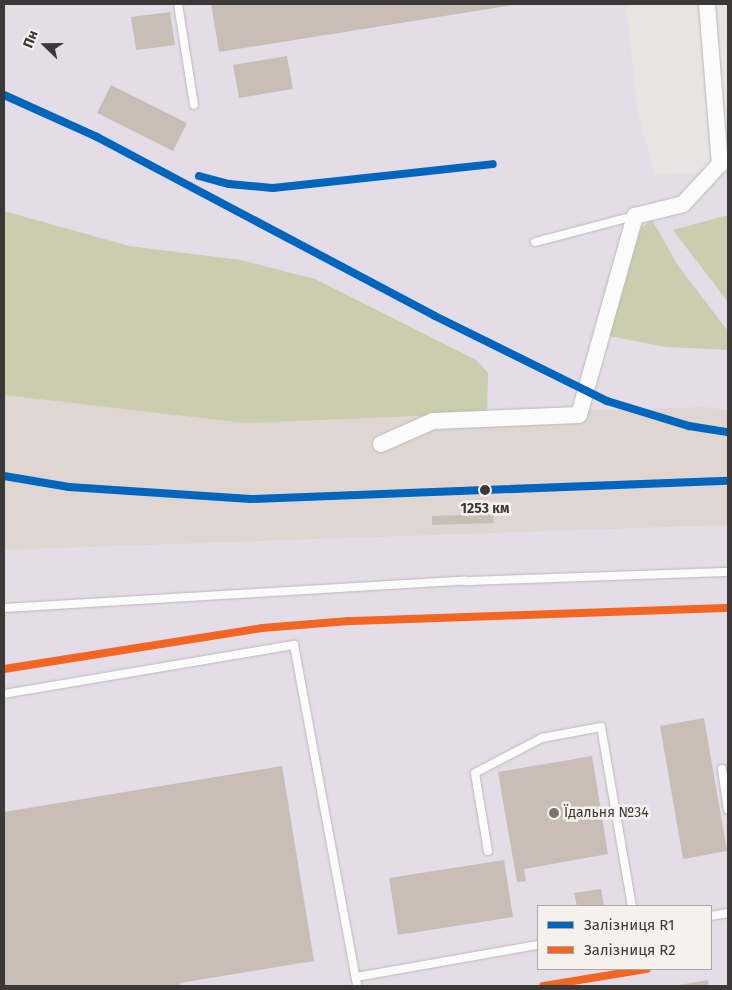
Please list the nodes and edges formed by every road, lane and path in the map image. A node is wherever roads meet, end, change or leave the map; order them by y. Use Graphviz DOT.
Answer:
graph roads {
  1 [pos="178,4"];
  2 [pos="707,4"];
  3 [pos="194,105"];
  4 [pos="724,163"];
  5 [pos="635,216"];
  6 [pos="534,242"];
  7 [pos="380,444"];
  8 [pos="728,572"];
  9 [pos="4,608"];
  10 [pos="4,694"];
  11 [pos="722,769"];
  12 [pos="728,810"];
  13 [pos="488,851"];
  14 [pos="632,905"];
  15 [pos="728,913"];
  16 [pos="712,916"];
  17 [pos="537,945"];
  18 [pos="356,977"];
  19 [pos="357,986"];
  1 -- 3 [label="lane"];
  2 -- 4 [label="street"];
  4 -- 5 [label="street"];
  5 -- 6 [label="lane"];
  5 -- 7 [label="street"];
  8 -- 9 [label="lane"];
  10 -- 18 [label="lane"];
  11 -- 12 [label="lane"];
  13 -- 14 [label="lane"];
  15 -- 16 [label="lane"];
  17 -- 18 [label="lane"];
  18 -- 19 [label="lane"];
}
